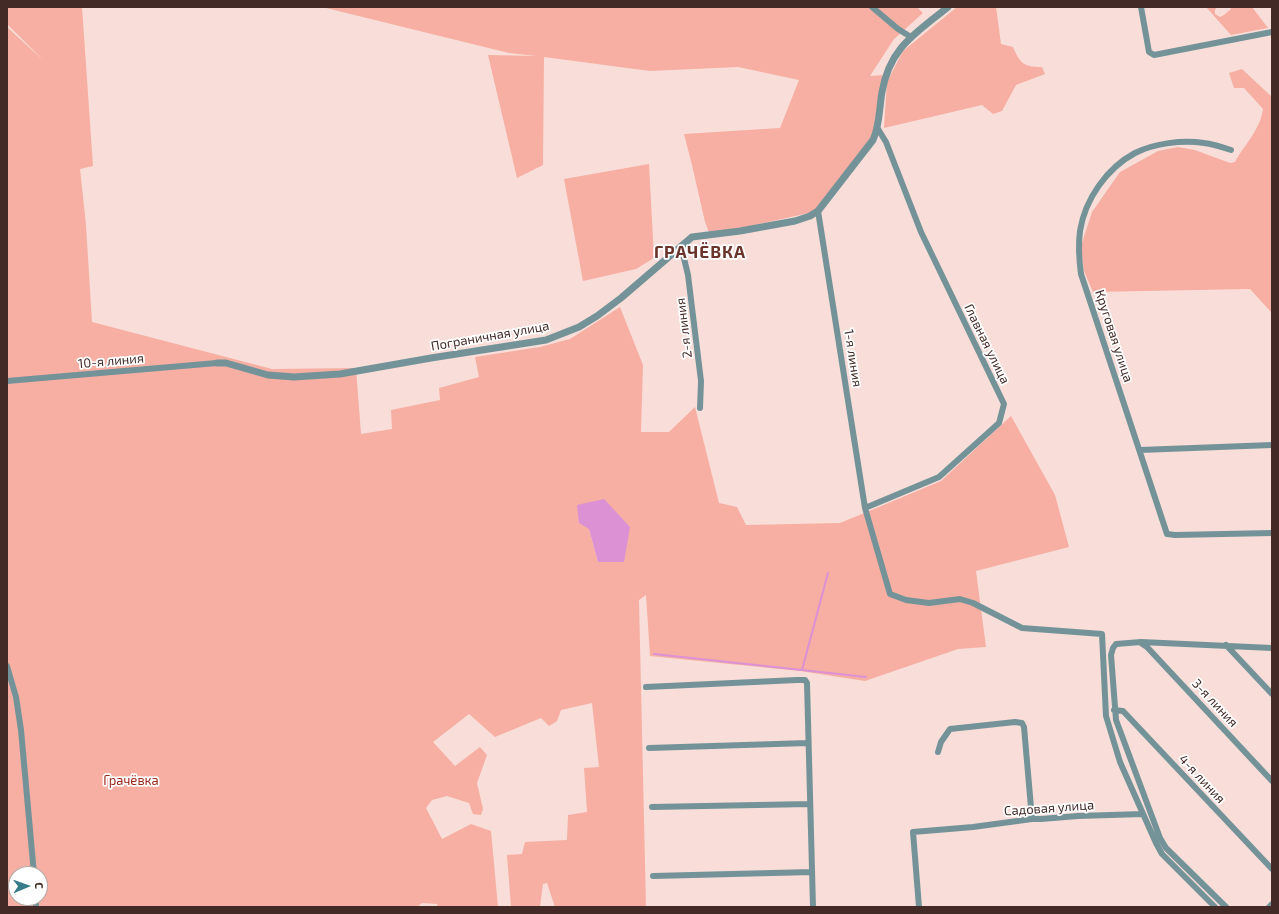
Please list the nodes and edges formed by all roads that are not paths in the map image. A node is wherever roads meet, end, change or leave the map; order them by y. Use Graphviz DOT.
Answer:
graph roads {
  1 [pos="872,7"];
  2 [pos="948,7"];
  3 [pos="1141,7"];
  4 [pos="1272,32"];
  5 [pos="911,37"];
  6 [pos="878,129"];
  7 [pos="1231,150"];
  8 [pos="818,211"];
  9 [pos="681,246"];
  10 [pos="217,363"];
  11 [pos="7,381"];
  12 [pos="700,408"];
  13 [pos="1272,445"];
  14 [pos="1140,450"];
  15 [pos="865,508"];
  16 [pos="1272,532"];
  17 [pos="1141,642"];
  18 [pos="1226,645"];
  19 [pos="1272,648"];
  20 [pos="7,666"];
  21 [pos="646,687"];
  22 [pos="1272,694"];
  23 [pos="1114,710"];
  24 [pos="808,743"];
  25 [pos="649,748"];
  26 [pos="938,752"];
  27 [pos="1272,781"];
  28 [pos="810,804"];
  29 [pos="652,807"];
  30 [pos="1143,814"];
  31 [pos="1032,819"];
  32 [pos="33,866"];
  33 [pos="1272,869"];
  34 [pos="812,872"];
  35 [pos="653,876"];
  36 [pos="1272,904"];
  37 [pos="812,907"];
  38 [pos="919,907"];
  39 [pos="1215,907"];
  40 [pos="1226,907"];
  41 [pos="1269,907"];
  1 -- 5 [label="street"];
  2 -- 5 [label="street, Пограничная улица"];
  3 -- 4 [label="street"];
  5 -- 6 [label="street, Пограничная улица"];
  6 -- 8 [label="street, Пограничная улица"];
  6 -- 15 [label="street, Главная улица"];
  7 -- 14 [label="street, Круговая улица"];
  8 -- 9 [label="street, Пограничная улица"];
  8 -- 15 [label="street, 1-я линия"];
  9 -- 10 [label="street, Пограничная улица"];
  9 -- 12 [label="street, 2-я линия"];
  10 -- 11 [label="street, 10-я линия"];
  13 -- 14 [label="street"];
  14 -- 16 [label="street, Круговая улица"];
  15 -- 30 [label="street, 1-я линия"];
  17 -- 18 [label="street"];
  17 -- 23 [label="street"];
  17 -- 27 [label="street, 3-я линия"];
  18 -- 19 [label="street"];
  18 -- 22 [label="street"];
  20 -- 32 [label="street"];
  21 -- 24 [label="street"];
  23 -- 33 [label="street, 4-я линия"];
  23 -- 40 [label="street"];
  24 -- 25 [label="street"];
  24 -- 28 [label="street"];
  26 -- 31 [label="street"];
  28 -- 29 [label="street"];
  28 -- 34 [label="street"];
  30 -- 31 [label="street, Садовая улица"];
  30 -- 39 [label="street"];
  31 -- 38 [label="street, Садовая улица"];
  34 -- 35 [label="street"];
  34 -- 37 [label="street"];
  36 -- 41 [label="street"];
}
